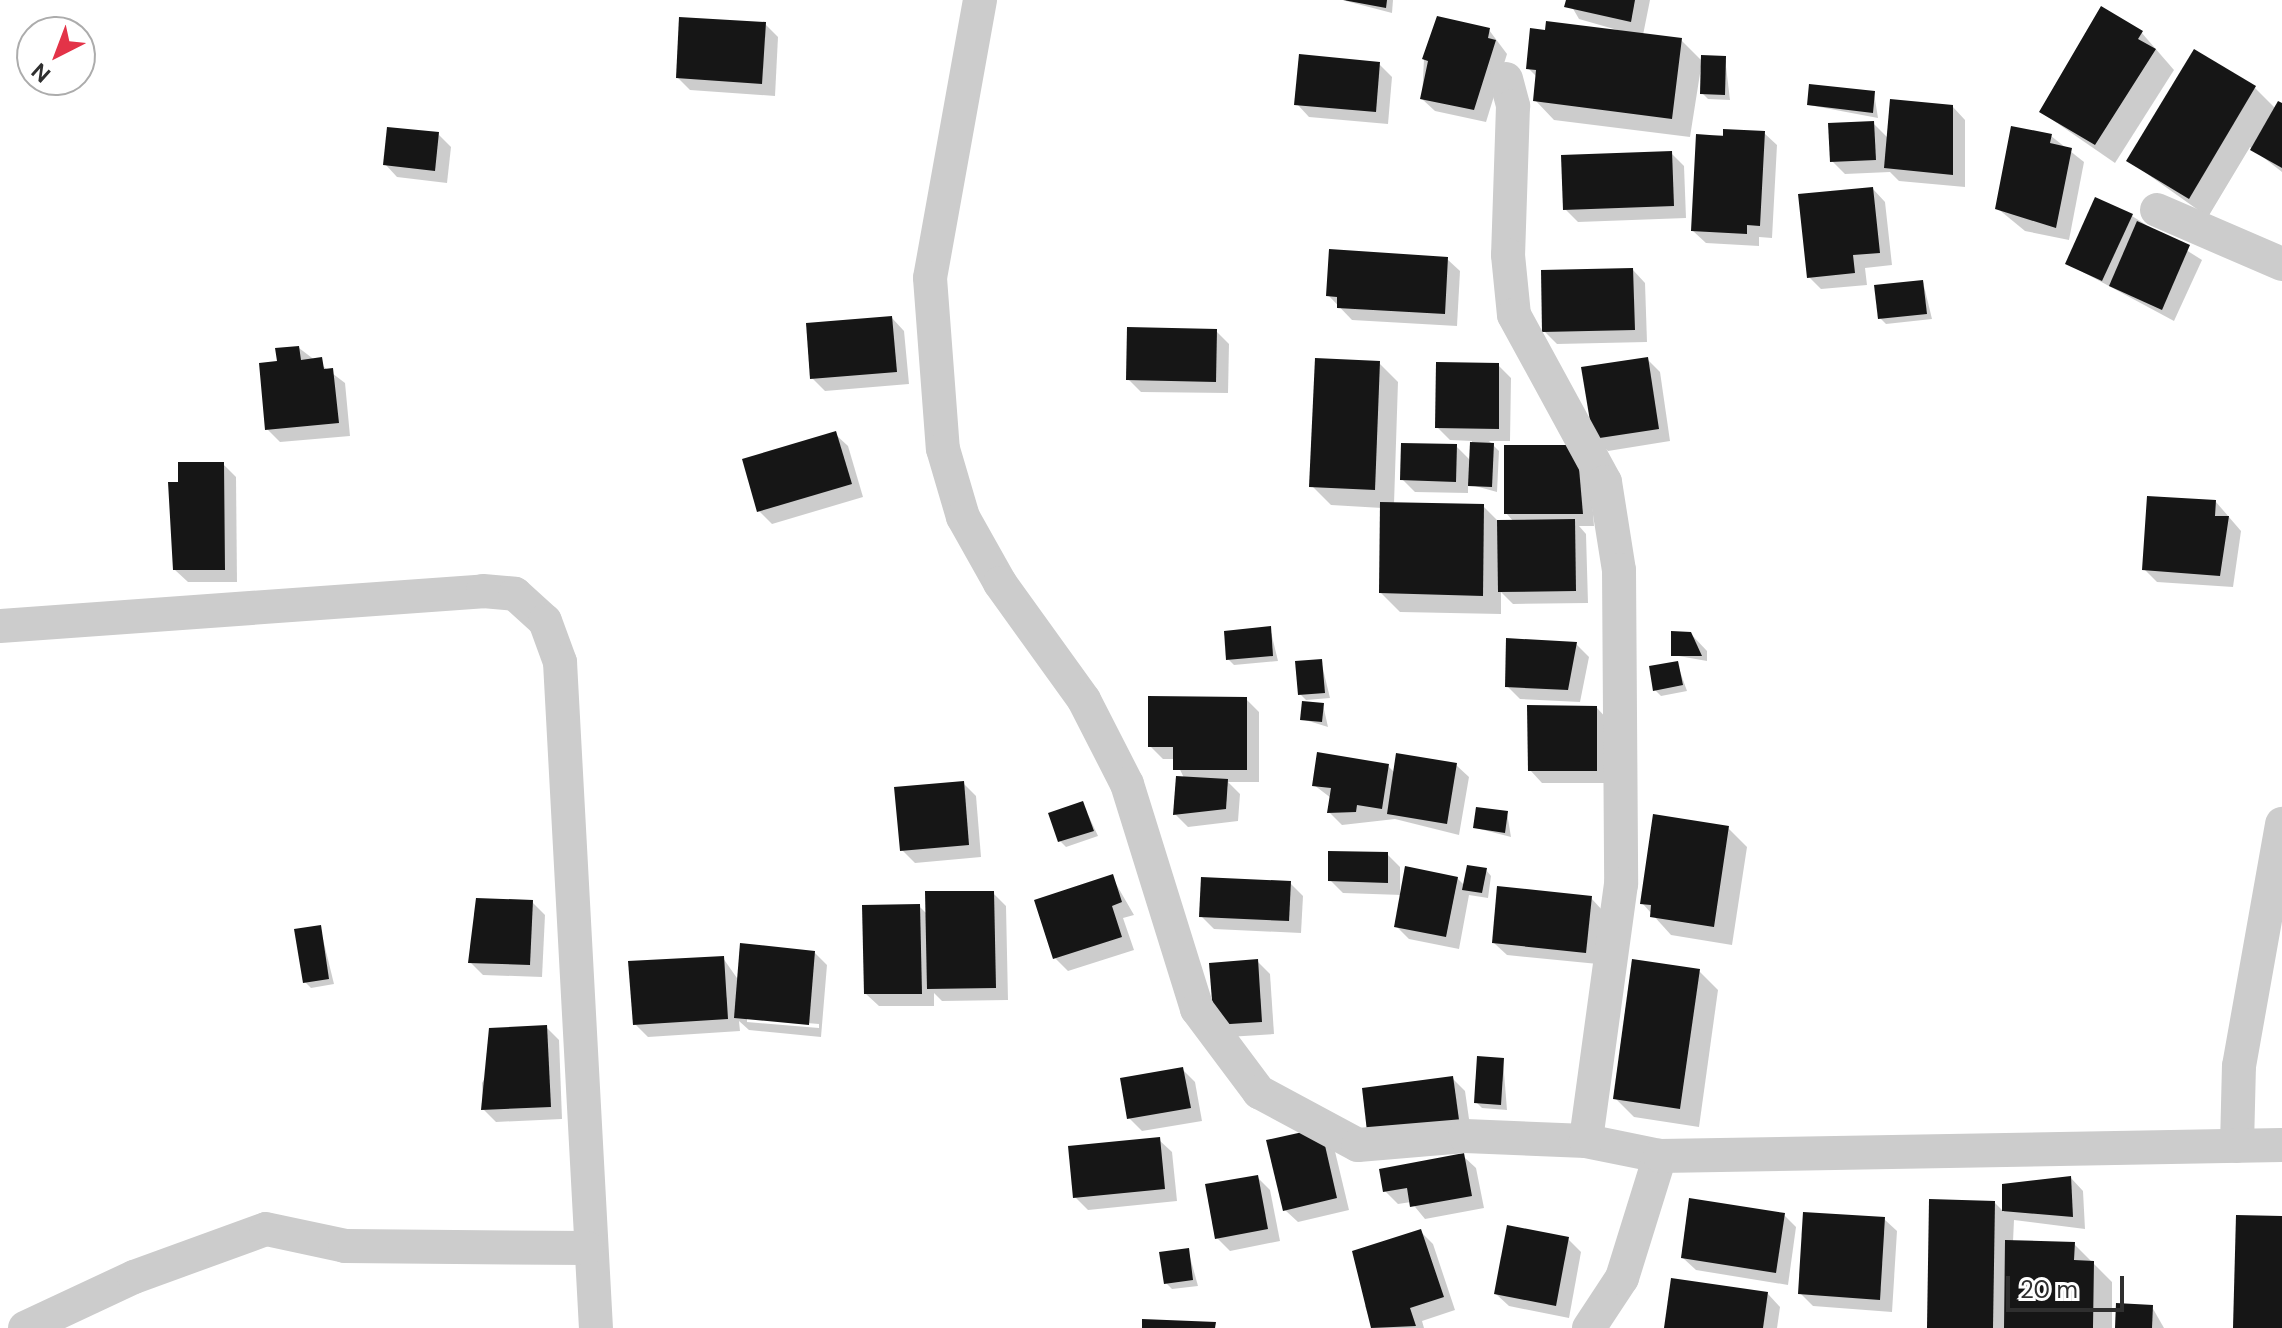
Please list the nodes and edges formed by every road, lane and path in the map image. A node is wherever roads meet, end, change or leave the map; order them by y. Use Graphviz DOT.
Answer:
graph roads {
  1 [pos="980,0"];
  2 [pos="1506,79"];
  3 [pos="2157,210"];
  4 [pos="2282,264"];
  5 [pos="0,626"];
  6 [pos="2282,824"];
  7 [pos="1586,1141"];
  8 [pos="2282,1145"];
  9 [pos="2237,1146"];
  10 [pos="1660,1156"];
  11 [pos="587,1248"];
  12 [pos="25,1328"];
  13 [pos="596,1328"];
  14 [pos="1589,1328"];
  1 -- 7 [label="street"];
  2 -- 7 [label="street"];
  3 -- 4 [label="street"];
  5 -- 11 [label="street"];
  6 -- 9 [label="street"];
  7 -- 10 [label="street"];
  8 -- 9 [label="street"];
  9 -- 10 [label="street"];
  10 -- 14 [label="street"];
  11 -- 12 [label="street"];
  11 -- 13 [label="street"];
}
